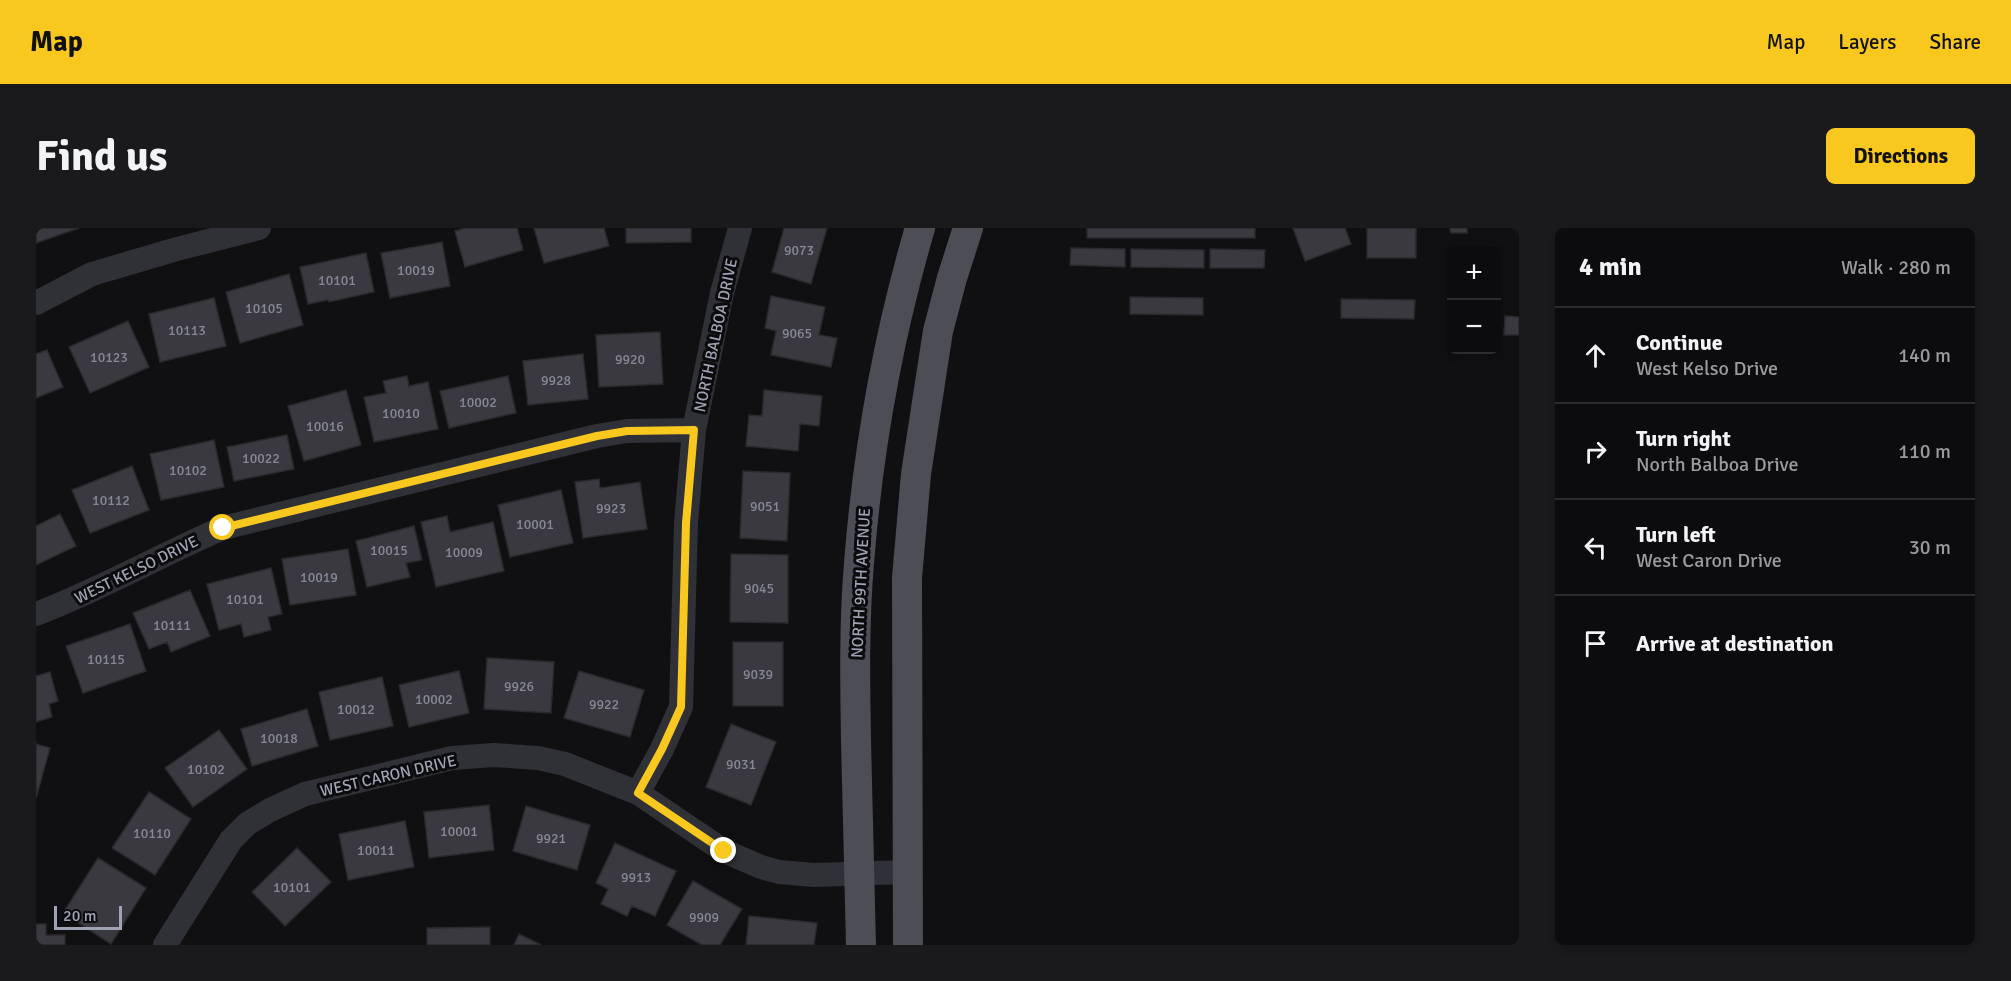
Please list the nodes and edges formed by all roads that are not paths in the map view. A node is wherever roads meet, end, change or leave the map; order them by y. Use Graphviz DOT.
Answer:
graph roads {
  1 [pos="258,228"];
  2 [pos="740,228"];
  3 [pos="920,228"];
  4 [pos="968,228"];
  5 [pos="36,303"];
  6 [pos="694,430"];
  7 [pos="36,614"];
  8 [pos="638,793"];
  9 [pos="859,872"];
  10 [pos="906,872"];
  11 [pos="165,945"];
  12 [pos="861,945"];
  13 [pos="908,945"];
  1 -- 5 [label="street"];
  2 -- 6 [label="street, NORTH BALBOA DRIVE"];
  3 -- 9 [label="main road, NORTH 99TH AVENUE"];
  4 -- 10 [label="main road"];
  6 -- 7 [label="street, WEST KELSO DRIVE"];
  6 -- 8 [label="street, NORTH BALBOA DRIVE"];
  8 -- 9 [label="street, WEST CARON DRIVE"];
  8 -- 11 [label="street, WEST CARON DRIVE"];
  9 -- 10 [label="street, WEST CARON DRIVE"];
  9 -- 12 [label="main road, NORTH 99TH AVENUE"];
  10 -- 13 [label="main road"];
}
